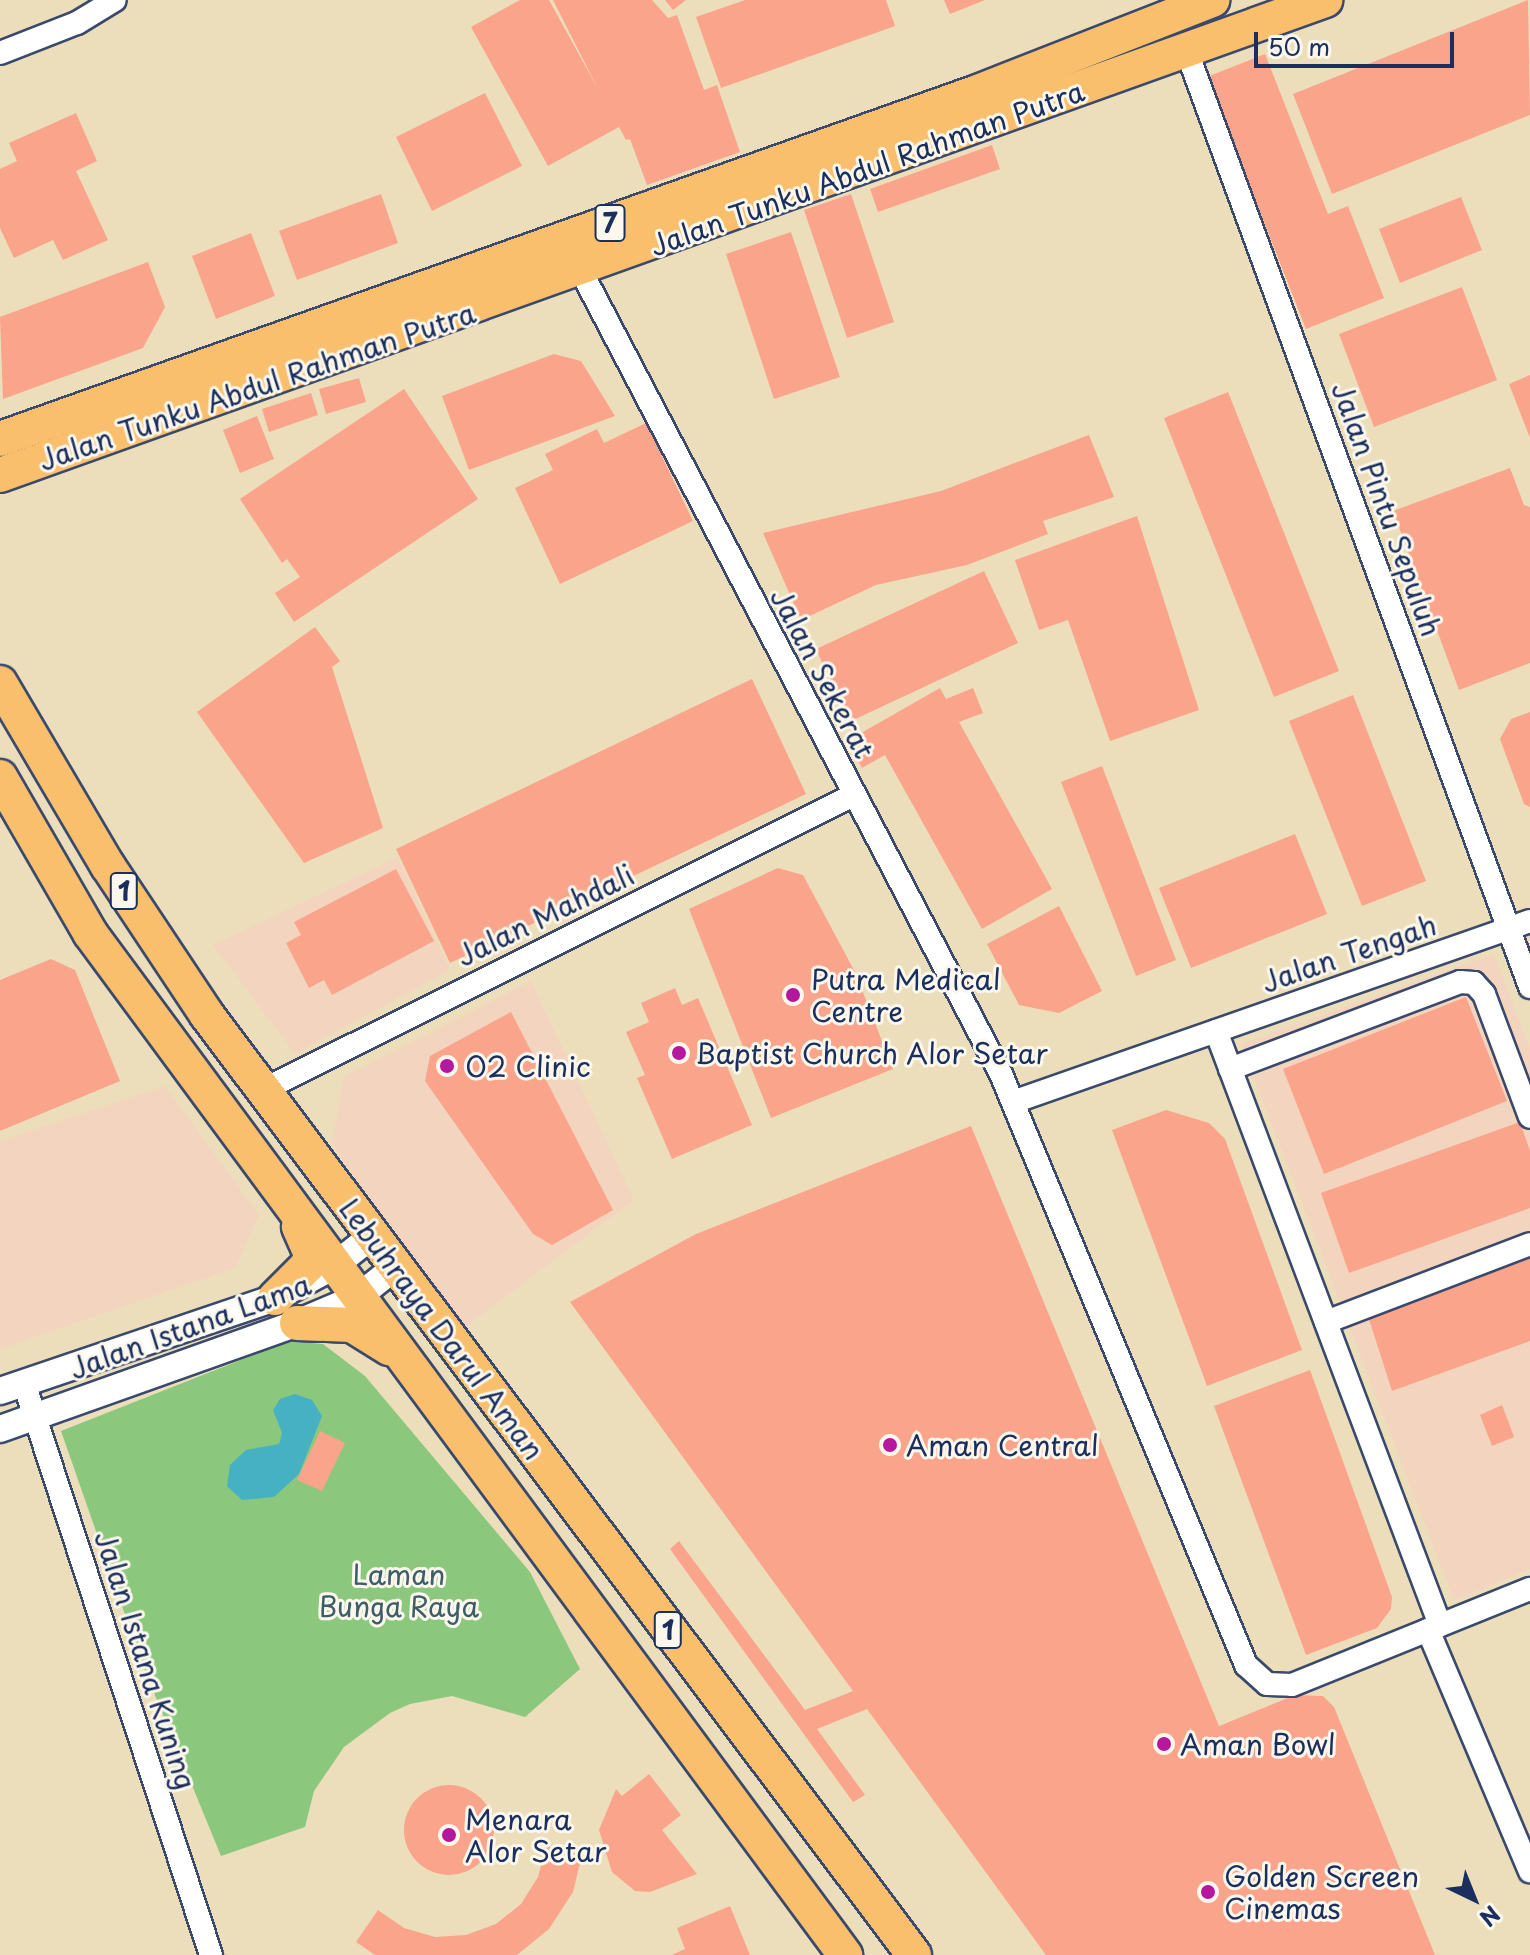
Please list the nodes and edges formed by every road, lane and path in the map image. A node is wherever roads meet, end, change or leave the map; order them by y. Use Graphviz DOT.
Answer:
graph roads {
  1 [pos="115,0"];
  2 [pos="1212,0"];
  3 [pos="1325,0"];
  4 [pos="1187,52"];
  5 [pos="0,53"];
  6 [pos="581,271"];
  7 [pos="2,437"];
  8 [pos="6,477"];
  9 [pos="0,683"];
  10 [pos="0,777"];
  11 [pos="854,795"];
  12 [pos="1520,925"];
  13 [pos="1530,987"];
  14 [pos="1216,1031"];
  15 [pos="1230,1069"];
  16 [pos="263,1090"];
  17 [pos="1013,1102"];
  18 [pos="1530,1117"];
  19 [pos="268,1174"];
  20 [pos="373,1235"];
  21 [pos="1530,1244"];
  22 [pos="334,1266"];
  23 [pos="394,1268"];
  24 [pos="358,1297"];
  25 [pos="286,1310"];
  26 [pos="1326,1322"];
  27 [pos="402,1358"];
  28 [pos="12,1387"];
  29 [pos="35,1417"];
  30 [pos="0,1429"];
  31 [pos="1530,1589"];
  32 [pos="1434,1628"];
  33 [pos="1530,1871"];
  34 [pos="211,1955"];
  35 [pos="845,1955"];
  36 [pos="914,1955"];
  1 -- 5 [label="street"];
  2 -- 7 [label="main road, Jalan Tunku Abdul Rahman Putra / 7"];
  3 -- 4 [label="main road, Jalan Tunku Abdul Rahman Putra / 7"];
  4 -- 6 [label="main road, Jalan Tunku Abdul Rahman Putra / 7"];
  4 -- 12 [label="street, Jalan Pintu Sepuluh"];
  6 -- 8 [label="main road, Jalan Tunku Abdul Rahman Putra / 7"];
  6 -- 11 [label="street, Jalan Sekerat"];
  9 -- 16 [label="main road, Lebuhraya Darul Aman / 1"];
  10 -- 19 [label="main road, Lebuhraya Darul Aman / 1"];
  11 -- 16 [label="street, Jalan Mahdali"];
  11 -- 17 [label="street, Jalan Sekerat"];
  12 -- 13 [label="street, Jalan Pintu Sepuluh"];
  12 -- 14 [label="street, Jalan Tengah"];
  14 -- 15 [label="street"];
  14 -- 17 [label="street, Jalan Tengah"];
  15 -- 18 [label="street"];
  15 -- 26 [label="street"];
  16 -- 20 [label="main road, Lebuhraya Darul Aman / 1"];
  17 -- 32 [label="street, Jalan Sekerat"];
  19 -- 22 [label="main road, Lebuhraya Darul Aman / 1"];
  19 -- 25 [label="main road"];
  20 -- 22 [label="street, Jalan Istana Lama"];
  20 -- 23 [label="main road, Lebuhraya Darul Aman / 1"];
  21 -- 26 [label="street"];
  22 -- 24 [label="main road, Lebuhraya Darul Aman / 1"];
  22 -- 25 [label="street, Jalan Istana Lama"];
  23 -- 24 [label="street, Jalan Istana Lama"];
  23 -- 36 [label="main road, Lebuhraya Darul Aman / 1"];
  24 -- 25 [label="street, Jalan Istana Lama"];
  24 -- 27 [label="main road, Lebuhraya Darul Aman / 1"];
  25 -- 27 [label="main road"];
  25 -- 28 [label="street, Jalan Istana Lama"];
  25 -- 29 [label="street, Jalan Istana Lama"];
  26 -- 32 [label="street"];
  27 -- 35 [label="main road, Lebuhraya Darul Aman / 1"];
  28 -- 29 [label="street, Jalan Istana Kuning"];
  29 -- 30 [label="street, Jalan Istana Lama"];
  29 -- 34 [label="street, Jalan Istana Kuning"];
  31 -- 32 [label="street, Jalan Sekerat"];
  32 -- 33 [label="street"];
}
